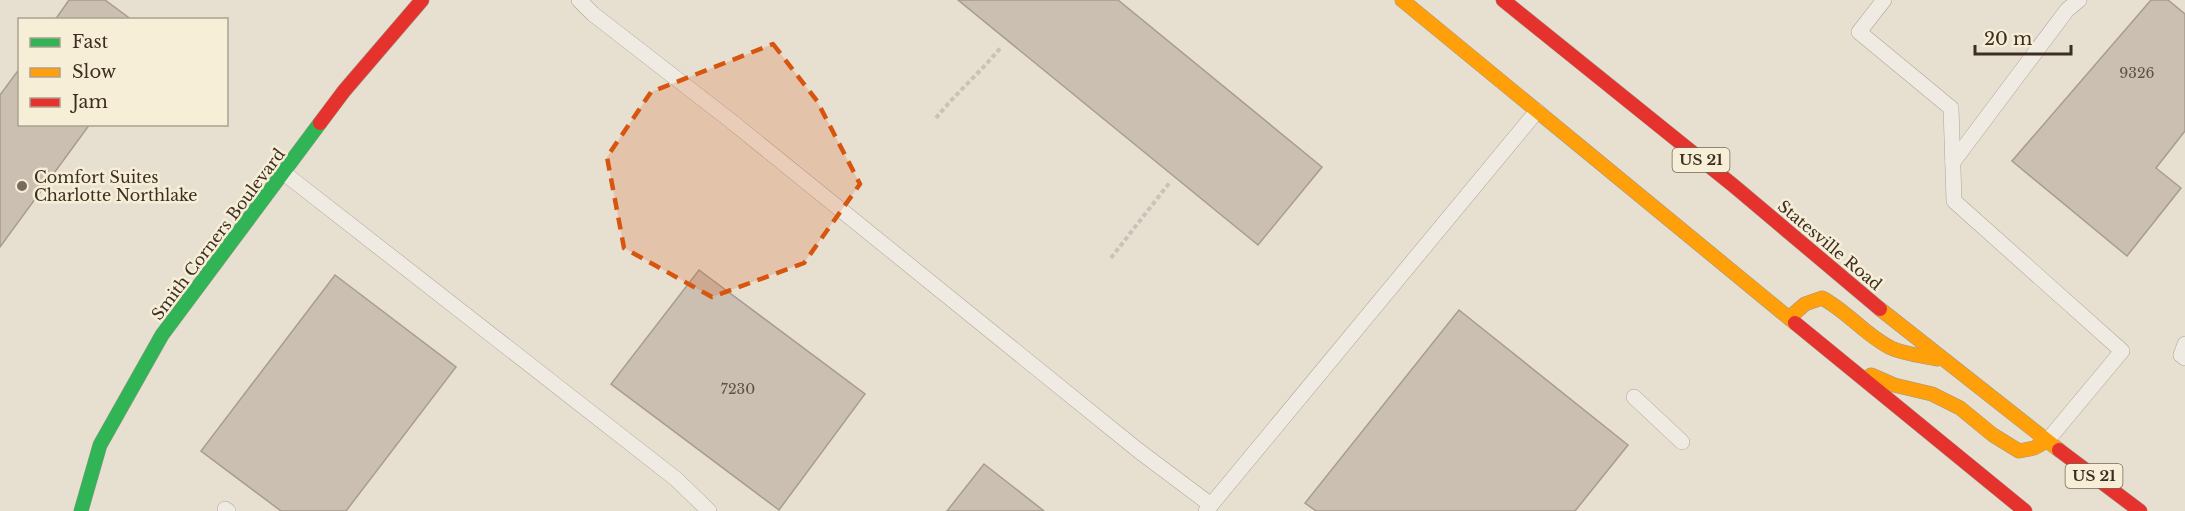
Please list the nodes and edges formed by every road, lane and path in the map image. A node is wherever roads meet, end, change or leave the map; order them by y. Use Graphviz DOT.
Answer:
graph roads {
  1 [pos="422,0"];
  2 [pos="579,0"];
  3 [pos="1402,0"];
  4 [pos="1503,0"];
  5 [pos="1884,0"];
  6 [pos="2079,0"];
  7 [pos="1001,47"];
  8 [pos="1537,111"];
  9 [pos="936,118"];
  10 [pos="1953,162"];
  11 [pos="284,173"];
  12 [pos="1170,182"];
  13 [pos="1111,258"];
  14 [pos="1789,318"];
  15 [pos="2185,344"];
  16 [pos="2185,358"];
  17 [pos="1948,362"];
  18 [pos="1845,363"];
  19 [pos="1634,397"];
  20 [pos="2047,441"];
  21 [pos="1682,442"];
  22 [pos="1208,508"];
  23 [pos="81,511"];
  24 [pos="709,511"];
  25 [pos="2025,511"];
  26 [pos="2140,511"];
  1 -- 11 [label="main road, Smith Corners Boulevard"];
  2 -- 22 [label="lane"];
  3 -- 8 [label="main road"];
  4 -- 17 [label="main road, Statesville Road / US 21"];
  5 -- 10 [label="lane"];
  6 -- 10 [label="lane"];
  7 -- 9 [label="path"];
  8 -- 14 [label="main road"];
  8 -- 22 [label="lane"];
  10 -- 20 [label="lane"];
  11 -- 23 [label="main road, Smith Corners Boulevard"];
  11 -- 24 [label="lane"];
  12 -- 13 [label="path"];
  14 -- 17 [label="main road"];
  14 -- 18 [label="main road"];
  15 -- 16 [label="lane"];
  17 -- 20 [label="main road, Statesville Road / US 21"];
  18 -- 20 [label="main road"];
  18 -- 25 [label="main road"];
  19 -- 21 [label="lane"];
  20 -- 26 [label="main road, Statesville Road / US 21"];
}
